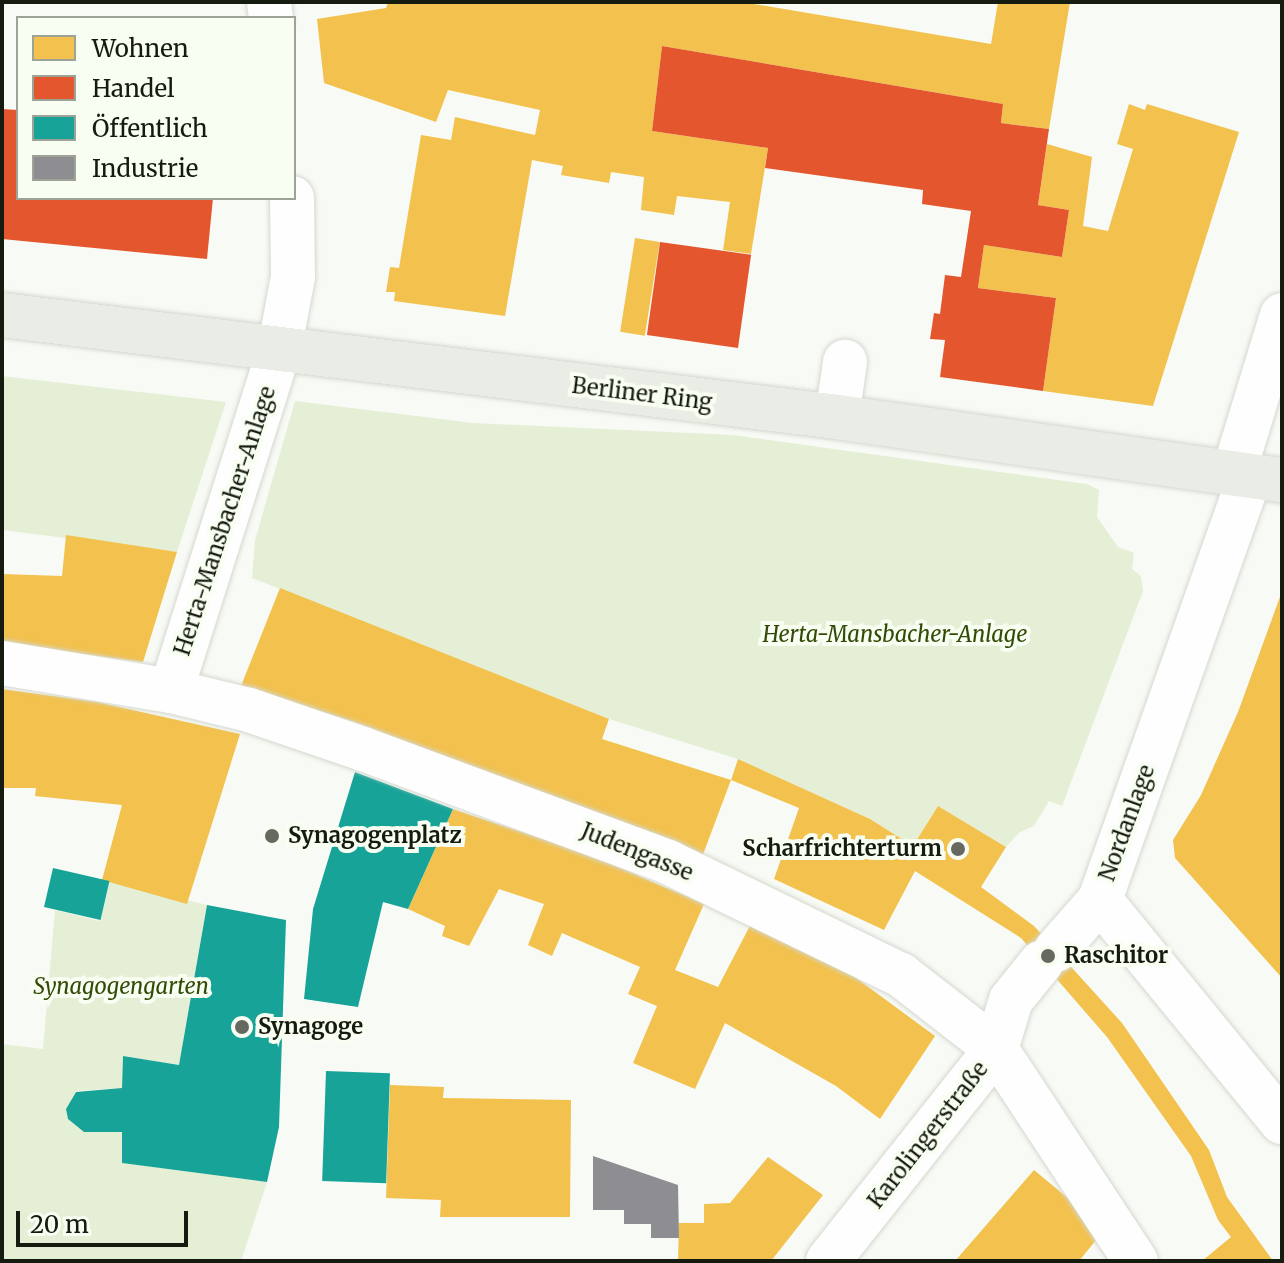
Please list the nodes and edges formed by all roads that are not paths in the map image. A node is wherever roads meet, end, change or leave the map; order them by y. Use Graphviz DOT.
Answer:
graph roads {
  1 [pos="292,200"];
  2 [pos="2,315"];
  3 [pos="1282,315"];
  4 [pos="279,351"];
  5 [pos="845,362"];
  6 [pos="837,417"];
  7 [pos="1255,476"];
  8 [pos="2,663"];
  9 [pos="171,691"];
  10 [pos="1100,900"];
  11 [pos="996,1049"];
  12 [pos="1282,1122"];
  13 [pos="828,1261"];
  14 [pos="1136,1261"];
  1 -- 4 [label="street, Herta-Mansbacher-Anlage"];
  2 -- 4 [label="main road, Berliner Ring"];
  3 -- 7 [label="street, Nordanlage"];
  4 -- 6 [label="main road, Berliner Ring"];
  4 -- 9 [label="street, Herta-Mansbacher-Anlage"];
  5 -- 6 [label="street"];
  6 -- 7 [label="main road, Berliner Ring"];
  7 -- 10 [label="street, Nordanlage"];
  8 -- 9 [label="street, Judengasse"];
  9 -- 11 [label="street, Judengasse"];
  10 -- 11 [label="street, Karolingerstraße"];
  10 -- 12 [label="street, Nordanlage"];
  11 -- 13 [label="street, Karolingerstraße"];
  11 -- 14 [label="street, Judengasse"];
}
